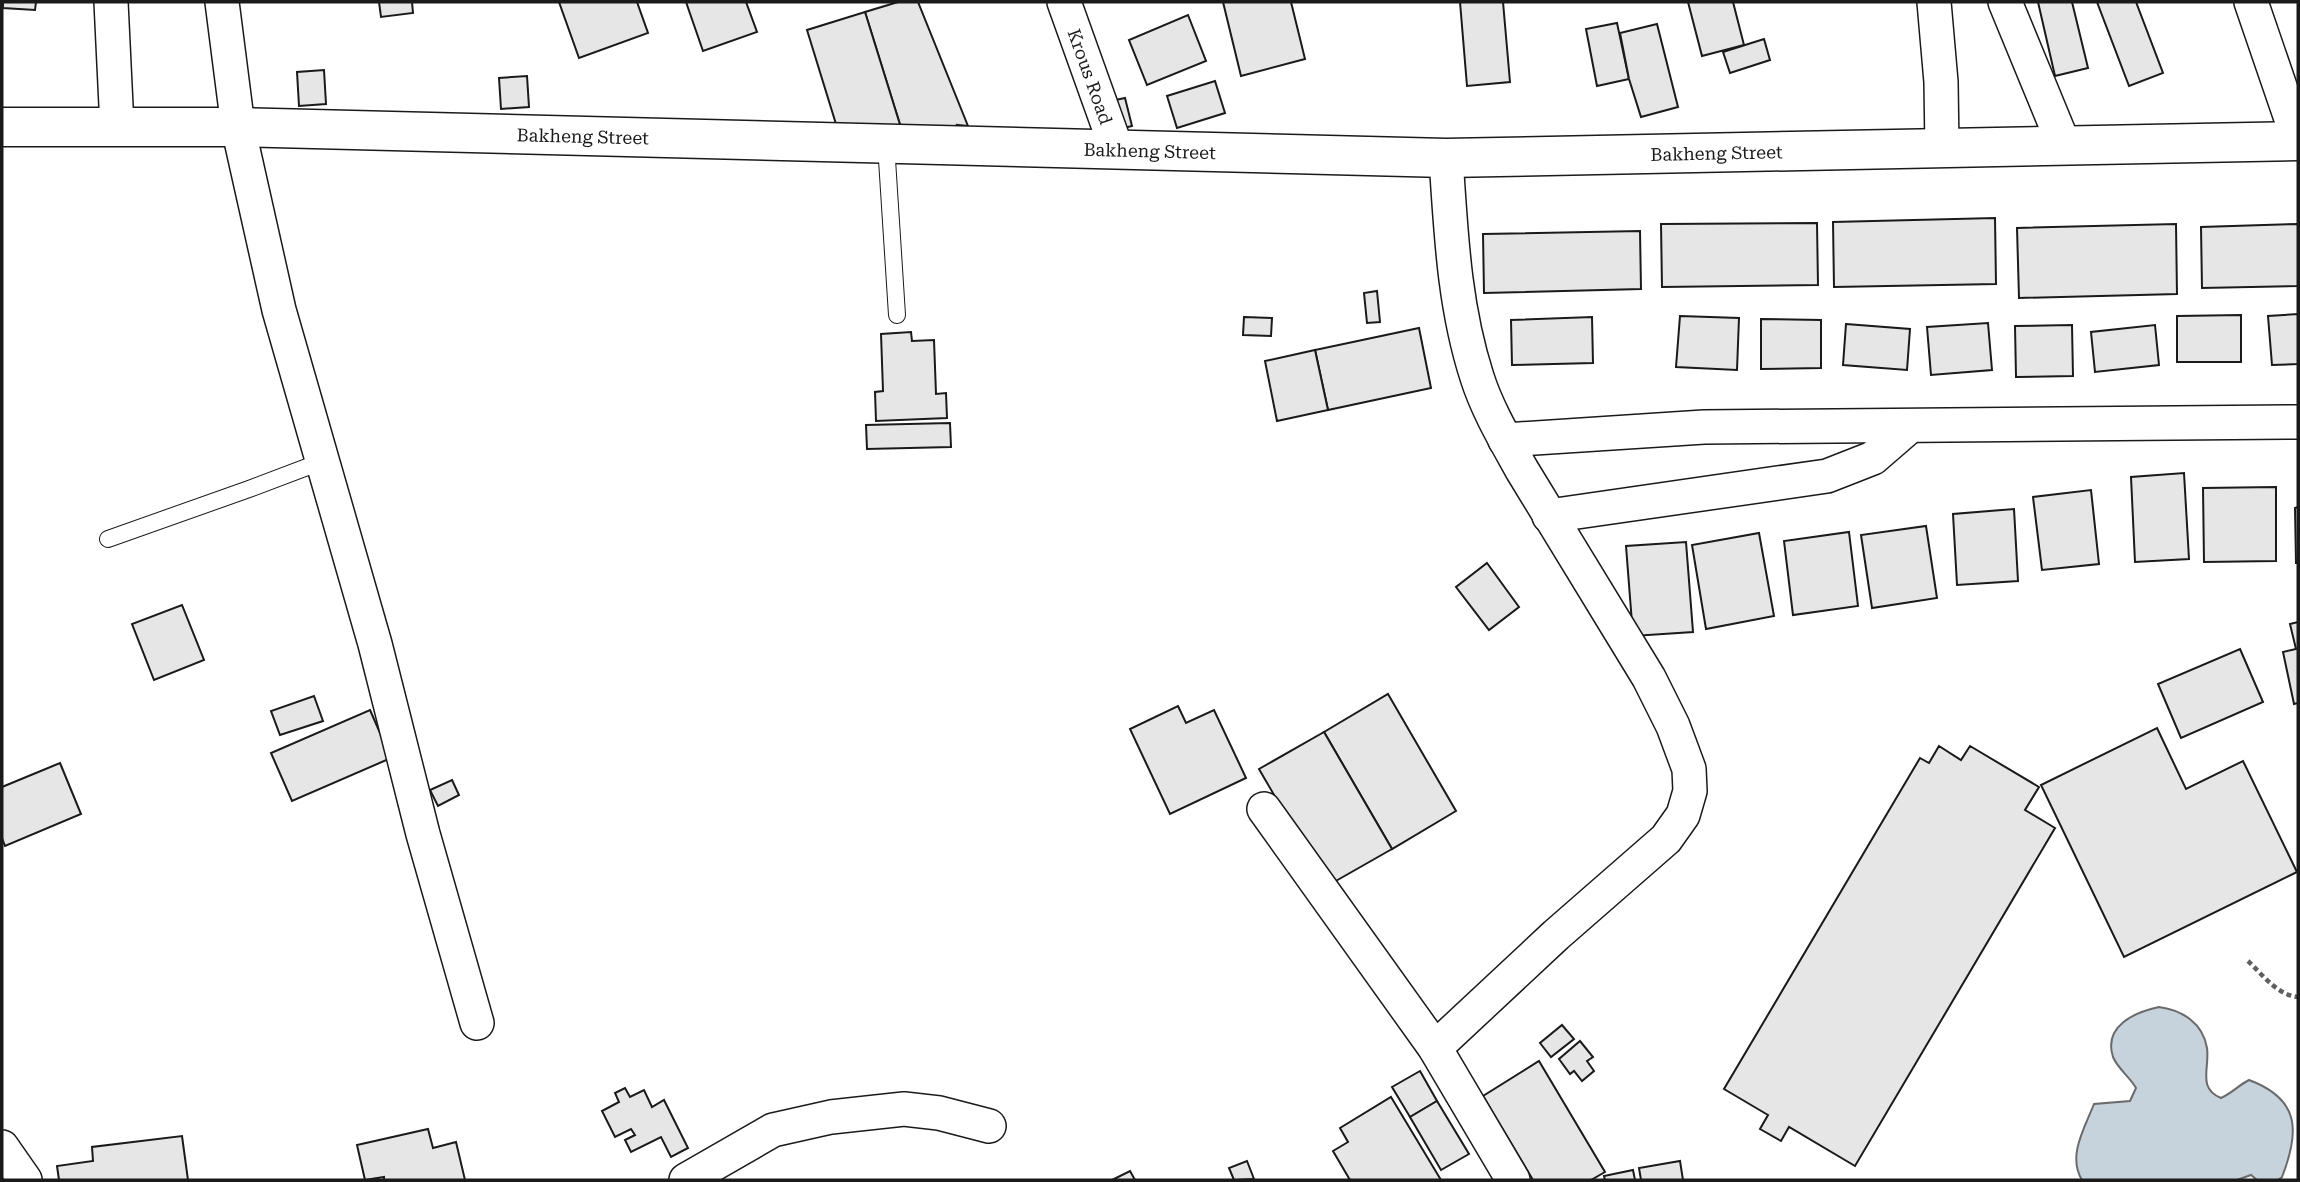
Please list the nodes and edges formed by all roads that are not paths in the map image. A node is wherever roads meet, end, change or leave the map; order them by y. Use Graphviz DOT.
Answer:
graph roads {
  1 [pos="111,2"];
  2 [pos="222,2"];
  3 [pos="1064,2"];
  4 [pos="1934,2"];
  5 [pos="2005,2"];
  6 [pos="2251,2"];
  7 [pos="2,127"];
  8 [pos="117,127"];
  9 [pos="238,127"];
  10 [pos="2298,140"];
  11 [pos="886,144"];
  12 [pos="2064,145"];
  13 [pos="1942,148"];
  14 [pos="1117,150"];
  15 [pos="1446,158"];
  16 [pos="897,315"];
  17 [pos="2298,422"];
  18 [pos="1910,426"];
  19 [pos="1505,440"];
  20 [pos="323,461"];
  21 [pos="1549,516"];
  22 [pos="107,539"];
  23 [pos="1264,809"];
  24 [pos="477,1023"];
  25 [pos="1435,1048"];
  26 [pos="989,1126"];
  27 [pos="2,1147"];
  28 [pos="25,1180"];
  29 [pos="686,1180"];
  30 [pos="1513,1180"];
  1 -- 8 [label="street"];
  2 -- 9 [label="street"];
  3 -- 14 [label="street, Krous Road"];
  4 -- 13 [label="street"];
  5 -- 12 [label="street"];
  6 -- 10 [label="street"];
  7 -- 8 [label="street, Bakheng Street"];
  8 -- 9 [label="street, Bakheng Street"];
  9 -- 11 [label="street, Bakheng Street"];
  9 -- 20 [label="street"];
  10 -- 12 [label="street, Bakheng Street"];
  11 -- 14 [label="street, Bakheng Street"];
  11 -- 16 [label="lane"];
  12 -- 13 [label="street, Bakheng Street"];
  13 -- 15 [label="street, Bakheng Street"];
  14 -- 15 [label="street, Bakheng Street"];
  15 -- 19 [label="street"];
  17 -- 18 [label="street"];
  18 -- 19 [label="street"];
  18 -- 21 [label="street"];
  19 -- 21 [label="street"];
  20 -- 22 [label="lane"];
  20 -- 24 [label="street"];
  21 -- 25 [label="street"];
  23 -- 25 [label="street"];
  25 -- 30 [label="street"];
  26 -- 29 [label="street"];
  27 -- 28 [label="street"];
}
